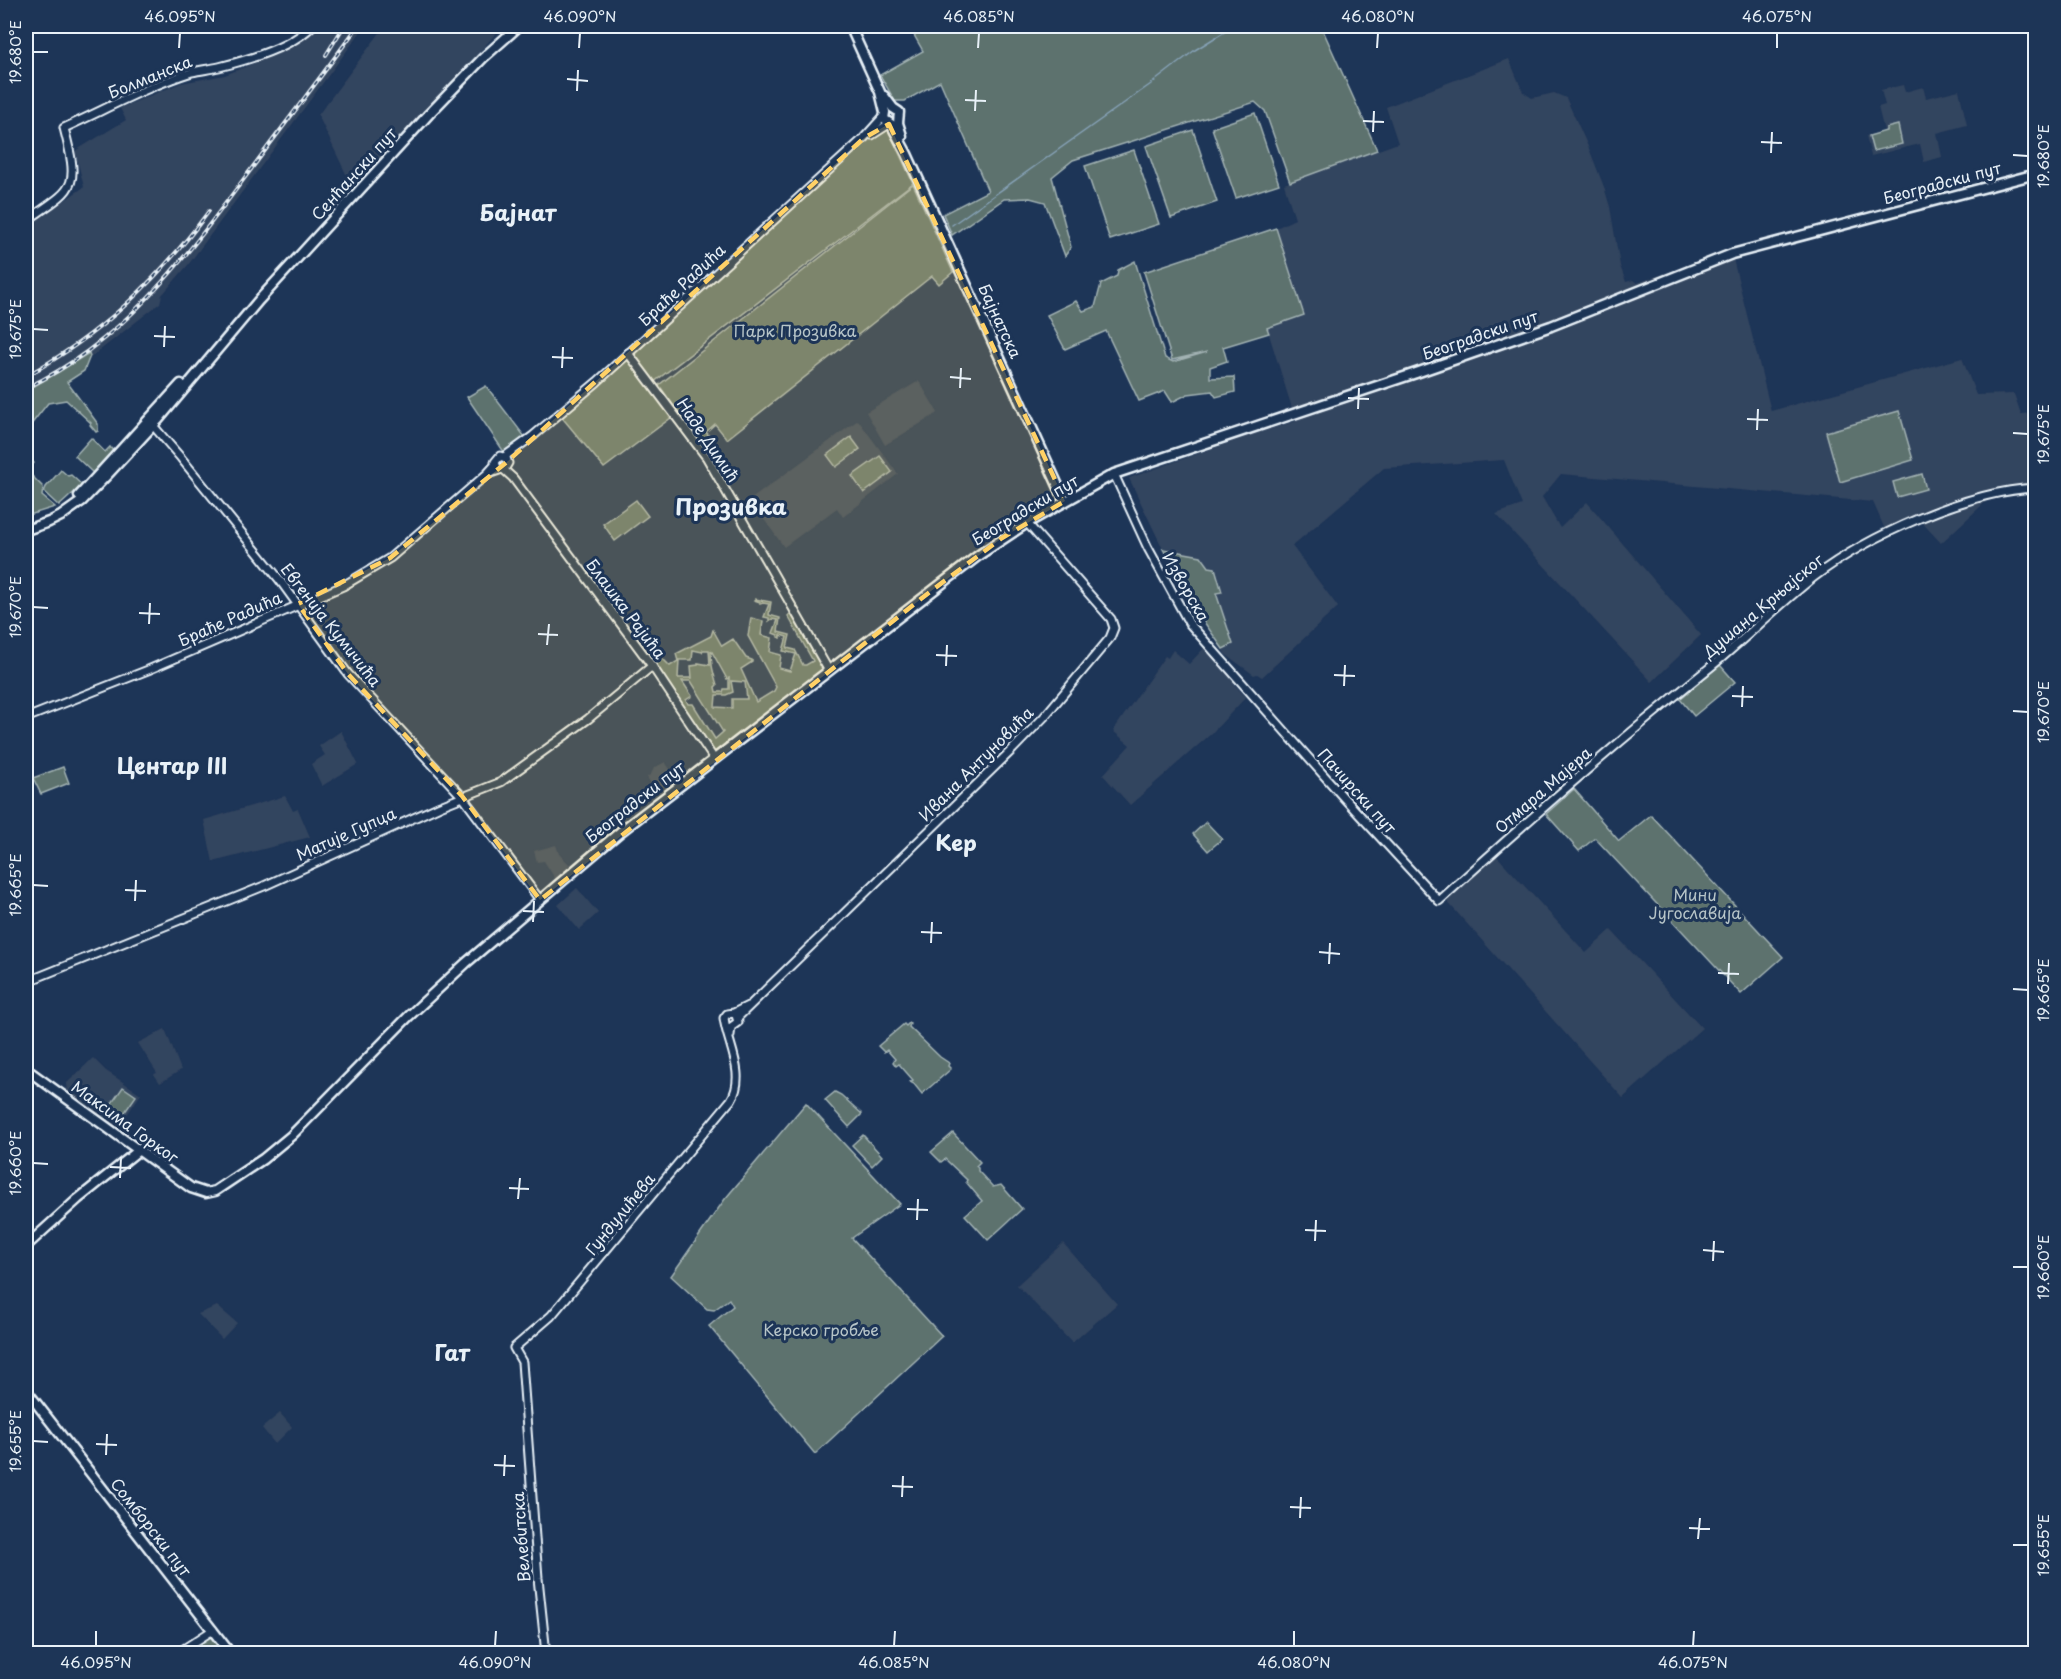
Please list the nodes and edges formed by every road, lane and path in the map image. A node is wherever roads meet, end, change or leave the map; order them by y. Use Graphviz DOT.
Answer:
graph roads {
  1 [pos="312,26"];
  2 [pos="519,26"];
  3 [pos="850,26"];
  4 [pos="890,118"];
  5 [pos="2036,174"];
  6 [pos="26,221"];
  7 [pos="628,352"];
  8 [pos="150,423"];
  9 [pos="503,464"];
  10 [pos="1114,474"];
  11 [pos="2036,488"];
  12 [pos="1065,501"];
  13 [pos="1028,523"];
  14 [pos="26,530"];
  15 [pos="298,604"];
  16 [pos="652,666"];
  17 [pos="829,672"];
  18 [pos="1256,699"];
  19 [pos="1666,701"];
  20 [pos="26,718"];
  21 [pos="714,759"];
  22 [pos="462,796"];
  23 [pos="540,900"];
  24 [pos="1439,901"];
  25 [pos="26,982"];
  26 [pos="736,1015"];
  27 [pos="729,1026"];
  28 [pos="26,1069"];
  29 [pos="139,1150"];
  30 [pos="210,1193"];
  31 [pos="26,1246"];
  32 [pos="514,1348"];
  33 [pos="26,1390"];
  34 [pos="213,1630"];
  35 [pos="177,1653"];
  36 [pos="231,1653"];
  37 [pos="546,1653"];
  1 -- 6 [label="street, Болманска"];
  2 -- 8 [label="main road, Сенћански пут"];
  3 -- 4 [label="main road, Бајнатска"];
  4 -- 7 [label="street, Браће Радића"];
  4 -- 12 [label="main road, Бајнатска"];
  5 -- 10 [label="main road, Београдски пут"];
  7 -- 9 [label="street, Браће Радића"];
  7 -- 17 [label="street, Наде Димић"];
  8 -- 14 [label="main road, Сенћански пут"];
  8 -- 15 [label="street, Евгенија Кумичића"];
  9 -- 15 [label="street, Браће Радића"];
  9 -- 16 [label="street, Блашка Рајића"];
  10 -- 12 [label="main road, Београдски пут"];
  10 -- 18 [label="street, Изворска"];
  11 -- 19 [label="street, Душана Крњајског"];
  12 -- 13 [label="main road, Београдски пут"];
  13 -- 17 [label="main road, Београдски пут"];
  13 -- 26 [label="street, Ивана Антуновића"];
  15 -- 20 [label="street, Браће Радића"];
  15 -- 22 [label="street, Евгенија Кумичића"];
  16 -- 21 [label="street, Блашка Рајића"];
  16 -- 22 [label="street, Матије Гупца"];
  17 -- 21 [label="main road, Београдски пут"];
  18 -- 24 [label="street, Пачирски пут"];
  19 -- 24 [label="street, Отмара Мајера"];
  21 -- 23 [label="main road, Београдски пут"];
  22 -- 23 [label="street, Евгенија Кумичића"];
  22 -- 25 [label="street, Матије Гупца"];
  23 -- 30 [label="main road, Београдски пут"];
  26 -- 27 [label="street"];
  26 -- 27 [label="street"];
  27 -- 32 [label="street, Гундулићева"];
  28 -- 29 [label="main road, Максима Горког"];
  29 -- 30 [label="main road, Максима Горког"];
  29 -- 31 [label="main road"];
  32 -- 37 [label="street, Велебитска"];
  33 -- 34 [label="main road, Сомборски пут"];
  34 -- 35 [label="street"];
  34 -- 36 [label="main road, Сомборски пут"];
}
